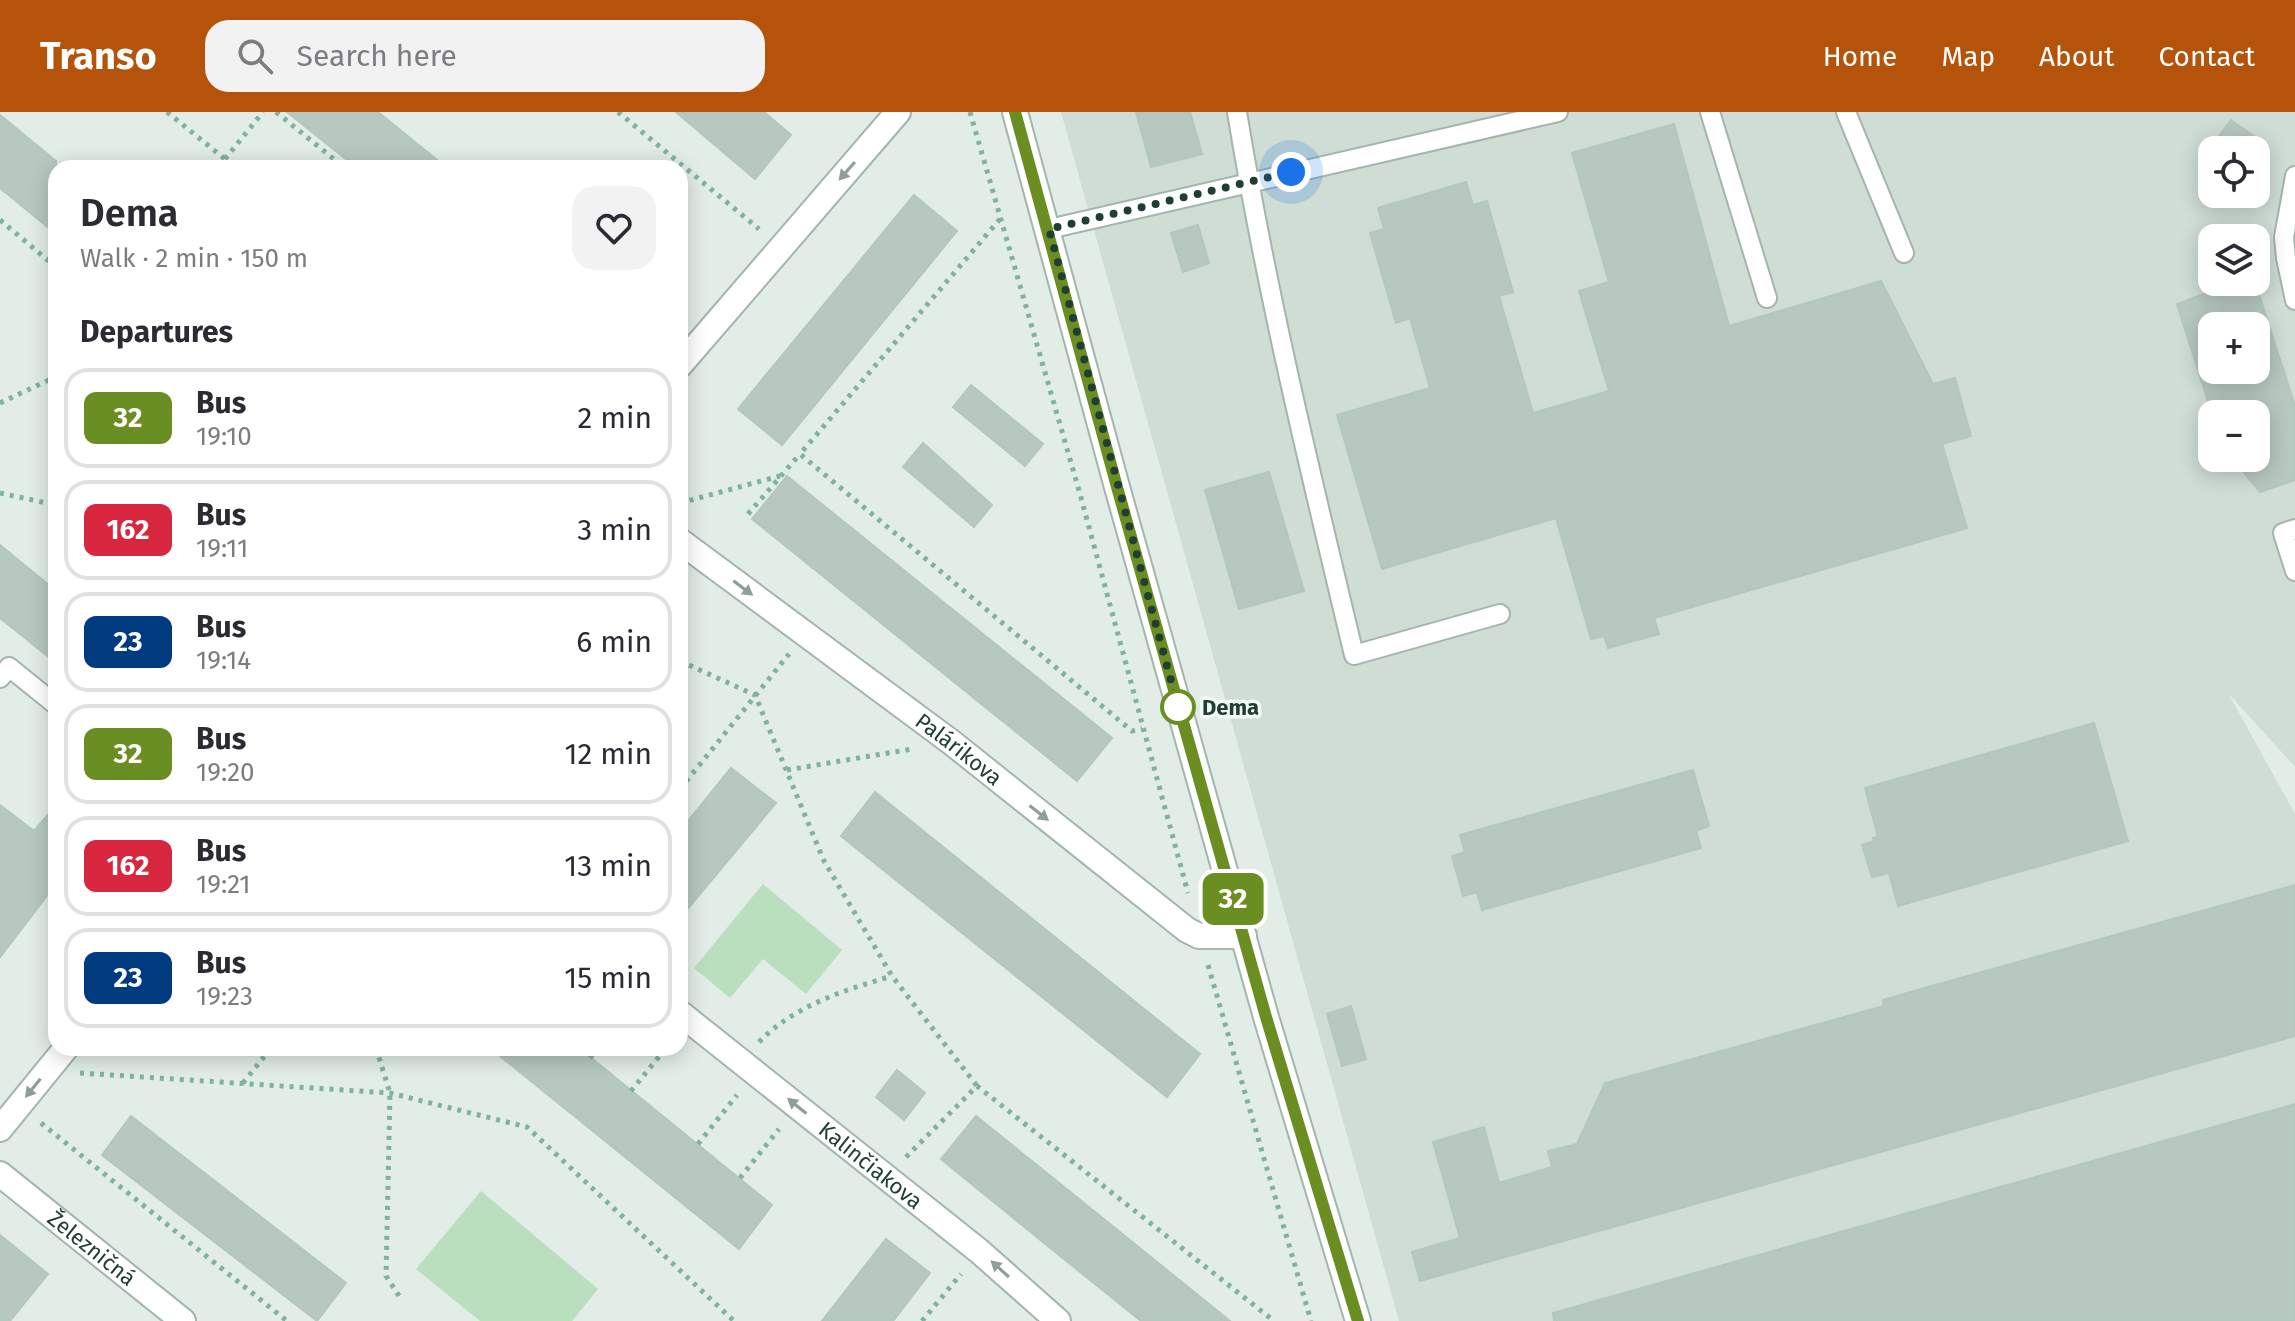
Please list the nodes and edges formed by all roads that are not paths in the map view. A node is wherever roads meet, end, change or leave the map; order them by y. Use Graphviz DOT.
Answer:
graph roads {
  1 [pos="898,112"];
  2 [pos="1015,112"];
  3 [pos="1237,112"];
  4 [pos="1558,112"];
  5 [pos="1710,112"];
  6 [pos="1846,112"];
  7 [pos="1518,117"];
  8 [pos="2295,176"];
  9 [pos="1249,182"];
  10 [pos="1049,229"];
  11 [pos="1904,253"];
  12 [pos="1767,298"];
  13 [pos="2295,300"];
  14 [pos="688,356"];
  15 [pos="2295,529"];
  16 [pos="688,547"];
  17 [pos="2295,571"];
  18 [pos="1500,614"];
  19 [pos="0,678"];
  20 [pos="48,699"];
  21 [pos="1244,936"];
  22 [pos="688,1019"];
  23 [pos="59,1056"];
  24 [pos="0,1129"];
  25 [pos="0,1174"];
  26 [pos="183,1321"];
  27 [pos="1058,1321"];
  28 [pos="1358,1321"];
  1 -- 14 [label="street, one-way"];
  2 -- 10 [label="street"];
  3 -- 9 [label="lane"];
  4 -- 7 [label="lane"];
  5 -- 12 [label="lane"];
  6 -- 11 [label="lane"];
  7 -- 9 [label="lane"];
  8 -- 13 [label="lane"];
  9 -- 10 [label="lane"];
  9 -- 18 [label="lane"];
  10 -- 21 [label="street"];
  15 -- 17 [label="lane"];
  16 -- 21 [label="street, Palárikova, one-way"];
  19 -- 20 [label="lane"];
  21 -- 28 [label="street"];
  27 -- 22 [label="street, Kalinčiakova, one-way"];
  23 -- 24 [label="street, one-way"];
  25 -- 26 [label="street, Železničná"];
}
